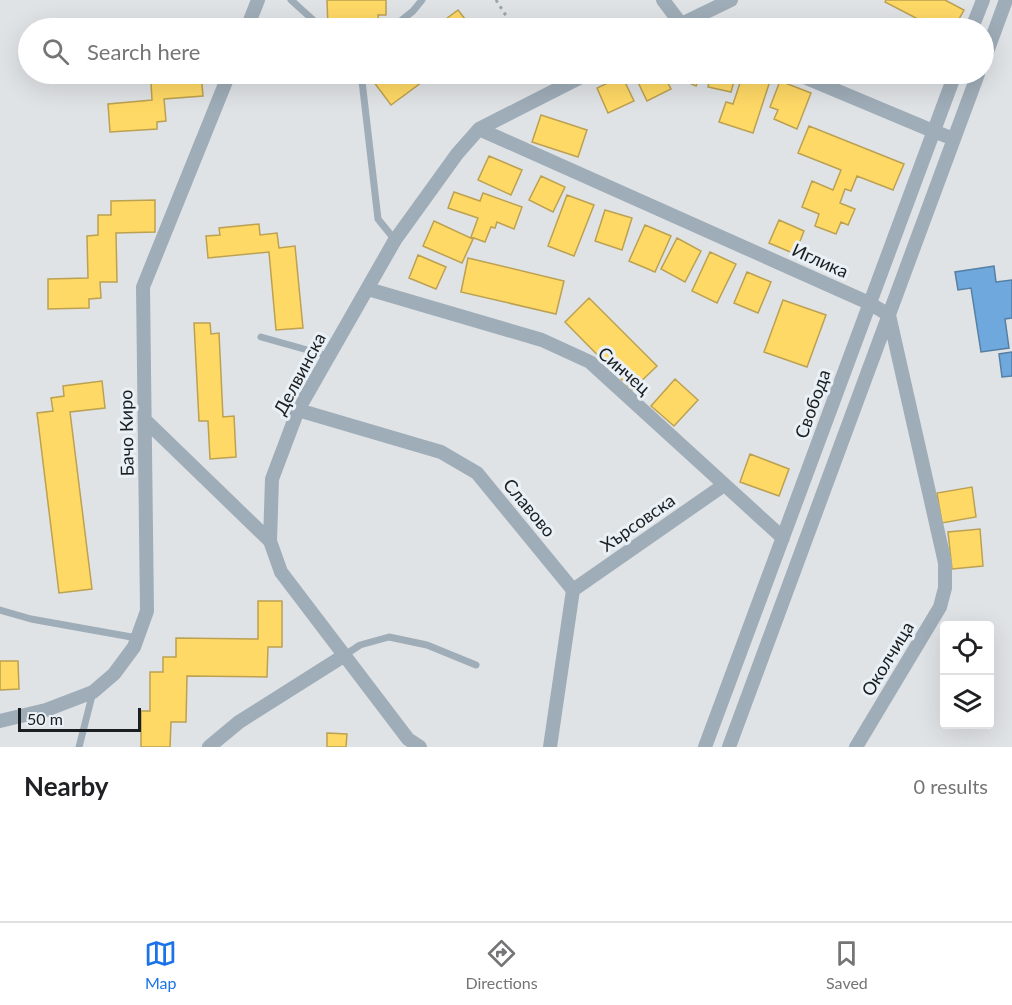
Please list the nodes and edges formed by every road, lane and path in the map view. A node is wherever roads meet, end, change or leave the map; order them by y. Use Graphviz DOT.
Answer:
graph roads {
  1 [pos="258,0"];
  2 [pos="291,0"];
  3 [pos="422,0"];
  4 [pos="496,0"];
  5 [pos="663,0"];
  6 [pos="731,0"];
  7 [pos="983,0"];
  8 [pos="1005,3"];
  9 [pos="251,18"];
  10 [pos="311,18"];
  11 [pos="404,18"];
  12 [pos="508,18"];
  13 [pos="676,18"];
  14 [pos="698,18"];
  15 [pos="976,18"];
  16 [pos="994,33"];
  17 [pos="225,84"];
  18 [pos="362,84"];
  19 [pos="567,84"];
  20 [pos="821,84"];
  21 [pos="951,84"];
  22 [pos="974,84"];
  23 [pos="479,129"];
  24 [pos="933,131"];
  25 [pos="954,139"];
  26 [pos="395,240"];
  27 [pos="368,289"];
  28 [pos="869,303"];
  29 [pos="889,315"];
  30 [pos="261,337"];
  31 [pos="329,356"];
  32 [pos="298,410"];
  33 [pos="145,420"];
  34 [pos="724,485"];
  35 [pos="783,538"];
  36 [pos="270,541"];
  37 [pos="573,590"];
  38 [pos="0,610"];
  39 [pos="137,638"];
  40 [pos="345,655"];
  41 [pos="476,665"];
  42 [pos="93,692"];
  43 [pos="0,721"];
  44 [pos="79,747"];
  45 [pos="209,747"];
  46 [pos="419,747"];
  47 [pos="550,747"];
  48 [pos="705,747"];
  49 [pos="729,747"];
  50 [pos="856,747"];
  1 -- 9 [label="street"];
  2 -- 10 [label="lane"];
  3 -- 11 [label="lane"];
  4 -- 12 [label="path"];
  5 -- 13 [label="street"];
  6 -- 14 [label="street"];
  7 -- 15 [label="street"];
  8 -- 16 [label="street"];
  17 -- 33 [label="street, Бачо Киро"];
  18 -- 26 [label="lane"];
  19 -- 23 [label="street, Делвинска"];
  20 -- 24 [label="street"];
  21 -- 24 [label="street, Свобода"];
  22 -- 25 [label="street"];
  23 -- 26 [label="street, Делвинска"];
  23 -- 28 [label="street, Иглика"];
  24 -- 25 [label="street"];
  24 -- 28 [label="street, Свобода"];
  25 -- 29 [label="street"];
  26 -- 27 [label="street, Делвинска"];
  27 -- 31 [label="street, Делвинска"];
  27 -- 34 [label="street, Синчец"];
  28 -- 29 [label="street, Иглика"];
  28 -- 35 [label="street, Свобода"];
  29 -- 49 [label="street"];
  29 -- 50 [label="street, Околчица"];
  30 -- 31 [label="lane"];
  31 -- 32 [label="street, Делвинска"];
  32 -- 36 [label="street, Делвинска"];
  32 -- 37 [label="street, Славово"];
  33 -- 36 [label="street"];
  33 -- 39 [label="street, Бачо Киро"];
  34 -- 35 [label="street, Синчец"];
  34 -- 37 [label="street, Хърсовска"];
  35 -- 48 [label="street, Свобода"];
  36 -- 40 [label="street, Делвинска"];
  37 -- 47 [label="street"];
  38 -- 39 [label="lane"];
  39 -- 42 [label="street, Бачо Киро"];
  40 -- 41 [label="lane"];
  40 -- 45 [label="street"];
  40 -- 46 [label="street, Делвинска"];
  42 -- 43 [label="street, Бачо Киро"];
  42 -- 44 [label="lane"];
}
